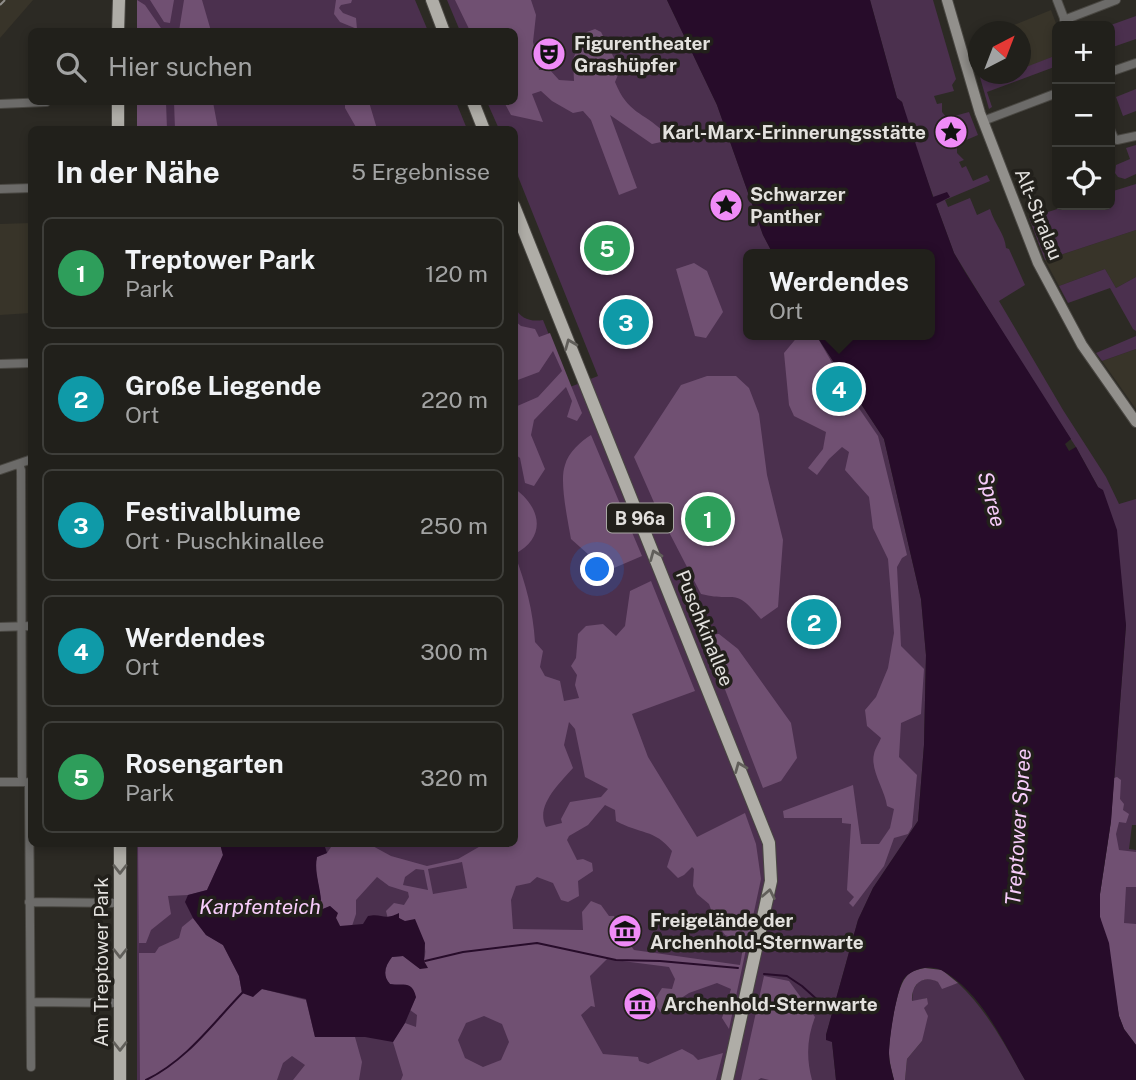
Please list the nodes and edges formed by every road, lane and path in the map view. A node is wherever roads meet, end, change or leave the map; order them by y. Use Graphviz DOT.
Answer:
graph roads {
  1 [pos="119,0"];
  2 [pos="432,0"];
  3 [pos="947,0"];
  4 [pos="1057,0"];
  5 [pos="1116,0"];
  6 [pos="1064,21"];
  7 [pos="1069,21"];
  8 [pos="118,28"];
  9 [pos="442,28"];
  10 [pos="1136,63"];
  11 [pos="1115,70"];
  12 [pos="1052,95"];
  13 [pos="28,102"];
  14 [pos="0,103"];
  15 [pos="118,105"];
  16 [pos="473,105"];
  17 [pos="983,121"];
  18 [pos="118,126"];
  19 [pos="482,126"];
  20 [pos="1136,135"];
  21 [pos="1115,138"];
  22 [pos="28,188"];
  23 [pos="0,189"];
  24 [pos="518,216"];
  25 [pos="28,363"];
  26 [pos="0,364"];
  27 [pos="1136,422"];
  28 [pos="28,461"];
  29 [pos="19,464"];
  30 [pos="0,470"];
  31 [pos="22,626"];
  32 [pos="28,626"];
  33 [pos="0,627"];
  34 [pos="0,782"];
  35 [pos="27,782"];
  36 [pos="28,842"];
  37 [pos="28,847"];
  38 [pos="120,847"];
  39 [pos="29,902"];
  40 [pos="120,903"];
  41 [pos="32,1002"];
  42 [pos="120,1003"];
  43 [pos="31,1067"];
  44 [pos="120,1080"];
  45 [pos="727,1080"];
  1 -- 8 [label="main road"];
  2 -- 9 [label="main road"];
  3 -- 17 [label="street, Alt-Stralau"];
  4 -- 6 [label="street"];
  5 -- 7 [label="street"];
  10 -- 11 [label="street"];
  12 -- 17 [label="street"];
  13 -- 14 [label="street"];
  15 -- 18 [label="main road"];
  16 -- 19 [label="main road"];
  17 -- 27 [label="street, Alt-Stralau"];
  20 -- 21 [label="street"];
  22 -- 23 [label="street"];
  45 -- 24 [label="main road, Puschkinallee / B 96a, one-way"];
  25 -- 26 [label="street"];
  28 -- 29 [label="street"];
  29 -- 30 [label="street"];
  29 -- 31 [label="street"];
  31 -- 32 [label="street"];
  31 -- 33 [label="street"];
  31 -- 35 [label="street"];
  34 -- 35 [label="street"];
  35 -- 36 [label="street"];
  37 -- 39 [label="street"];
  38 -- 40 [label="main road, Am Treptower Park, one-way"];
  39 -- 40 [label="street"];
  39 -- 41 [label="street"];
  40 -- 42 [label="main road, Am Treptower Park, one-way"];
  41 -- 42 [label="street"];
  41 -- 43 [label="street"];
  42 -- 44 [label="main road, Am Treptower Park, one-way"];
}
